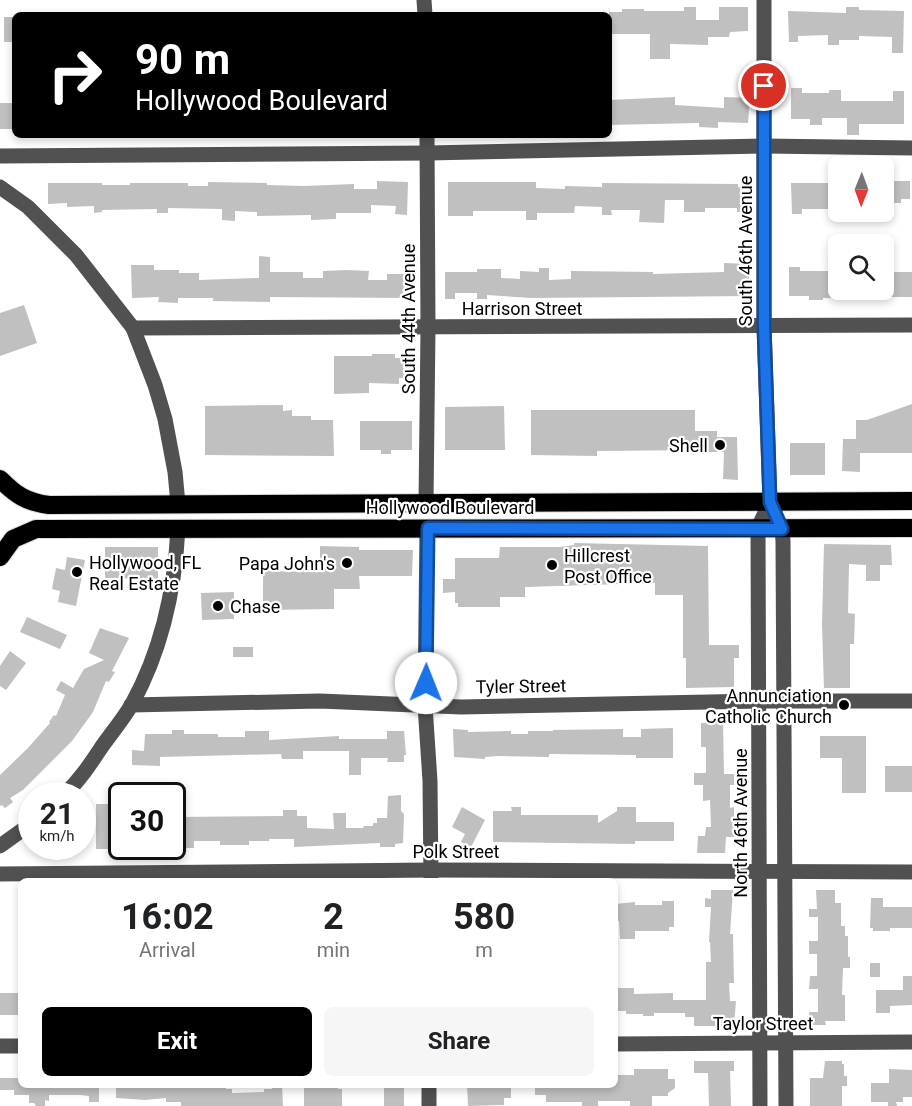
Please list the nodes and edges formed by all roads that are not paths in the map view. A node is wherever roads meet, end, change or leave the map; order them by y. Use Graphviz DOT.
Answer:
graph roads {
  1 [pos="764,0"];
  2 [pos="427,138"];
  3 [pos="764,146"];
  4 [pos="912,148"];
  5 [pos="428,153"];
  6 [pos="0,156"];
  7 [pos="0,187"];
  8 [pos="912,325"];
  9 [pos="764,326"];
  10 [pos="133,328"];
  11 [pos="428,328"];
  12 [pos="0,479"];
  13 [pos="912,501"];
  14 [pos="550,502"];
  15 [pos="770,502"];
  16 [pos="426,503"];
  17 [pos="178,504"];
  18 [pos="260,504"];
  19 [pos="94,528"];
  20 [pos="178,528"];
  21 [pos="325,528"];
  22 [pos="428,528"];
  23 [pos="758,528"];
  24 [pos="912,528"];
  25 [pos="782,529"];
  26 [pos="0,557"];
  27 [pos="759,701"];
  28 [pos="784,701"];
  29 [pos="912,701"];
  30 [pos="131,705"];
  31 [pos="425,705"];
  32 [pos="78,782"];
  33 [pos="18,833"];
  34 [pos="0,846"];
  35 [pos="760,872"];
  36 [pos="785,872"];
  37 [pos="912,872"];
  38 [pos="0,874"];
  39 [pos="432,875"];
  40 [pos="912,1042"];
  41 [pos="760,1043"];
  42 [pos="786,1043"];
  43 [pos="618,1044"];
  44 [pos="0,1046"];
  45 [pos="18,1046"];
  46 [pos="429,1088"];
  47 [pos="429,1106"];
  48 [pos="760,1106"];
  49 [pos="786,1106"];
  1 -- 3 [label="street, South 46th Avenue"];
  2 -- 5 [label="street, South 44th Avenue"];
  3 -- 4 [label="street"];
  3 -- 5 [label="street"];
  3 -- 9 [label="street, South 46th Avenue"];
  5 -- 6 [label="street"];
  5 -- 11 [label="street, South 44th Avenue"];
  7 -- 10 [label="street"];
  8 -- 9 [label="street, Harrison Street"];
  9 -- 11 [label="street, Harrison Street"];
  9 -- 15 [label="street, South 46th Avenue"];
  10 -- 11 [label="street, Harrison Street"];
  10 -- 17 [label="street"];
  11 -- 16 [label="street, South 44th Avenue"];
  12 -- 17 [label="highway, Hollywood Boulevard"];
  13 -- 15 [label="highway, Hollywood Boulevard"];
  14 -- 15 [label="highway, Hollywood Boulevard"];
  14 -- 16 [label="highway, Hollywood Boulevard"];
  14 -- 22 [label="highway"];
  15 -- 23 [label="street, North 46th Avenue"];
  15 -- 25 [label="street"];
  16 -- 18 [label="highway, Hollywood Boulevard"];
  16 -- 21 [label="highway"];
  17 -- 18 [label="highway, Hollywood Boulevard"];
  17 -- 19 [label="highway"];
  18 -- 20 [label="highway"];
  19 -- 20 [label="highway, Hollywood Boulevard"];
  19 -- 26 [label="highway, Hollywood Boulevard"];
  20 -- 21 [label="highway, Hollywood Boulevard"];
  20 -- 30 [label="street"];
  21 -- 22 [label="highway, Hollywood Boulevard"];
  22 -- 23 [label="highway, Hollywood Boulevard"];
  22 -- 31 [label="street"];
  23 -- 25 [label="highway, Hollywood Boulevard"];
  23 -- 27 [label="street, North 46th Avenue"];
  24 -- 25 [label="highway, Hollywood Boulevard"];
  25 -- 28 [label="street"];
  27 -- 28 [label="street, Tyler Street"];
  27 -- 31 [label="street, Tyler Street"];
  27 -- 35 [label="street, North 46th Avenue"];
  28 -- 29 [label="street, Tyler Street"];
  28 -- 36 [label="street"];
  30 -- 31 [label="street, Tyler Street"];
  30 -- 32 [label="street"];
  31 -- 39 [label="street"];
  33 -- 34 [label="street"];
  35 -- 36 [label="street, Polk Street"];
  35 -- 39 [label="street, Polk Street"];
  35 -- 41 [label="street, North 46th Avenue"];
  36 -- 37 [label="street, Polk Street"];
  36 -- 42 [label="street"];
  38 -- 39 [label="street, Polk Street"];
  40 -- 42 [label="street, Taylor Street"];
  41 -- 42 [label="street, Taylor Street"];
  41 -- 43 [label="street, Taylor Street"];
  41 -- 48 [label="street, North 46th Avenue"];
  42 -- 49 [label="street"];
  44 -- 45 [label="street"];
  46 -- 47 [label="street"];
}
